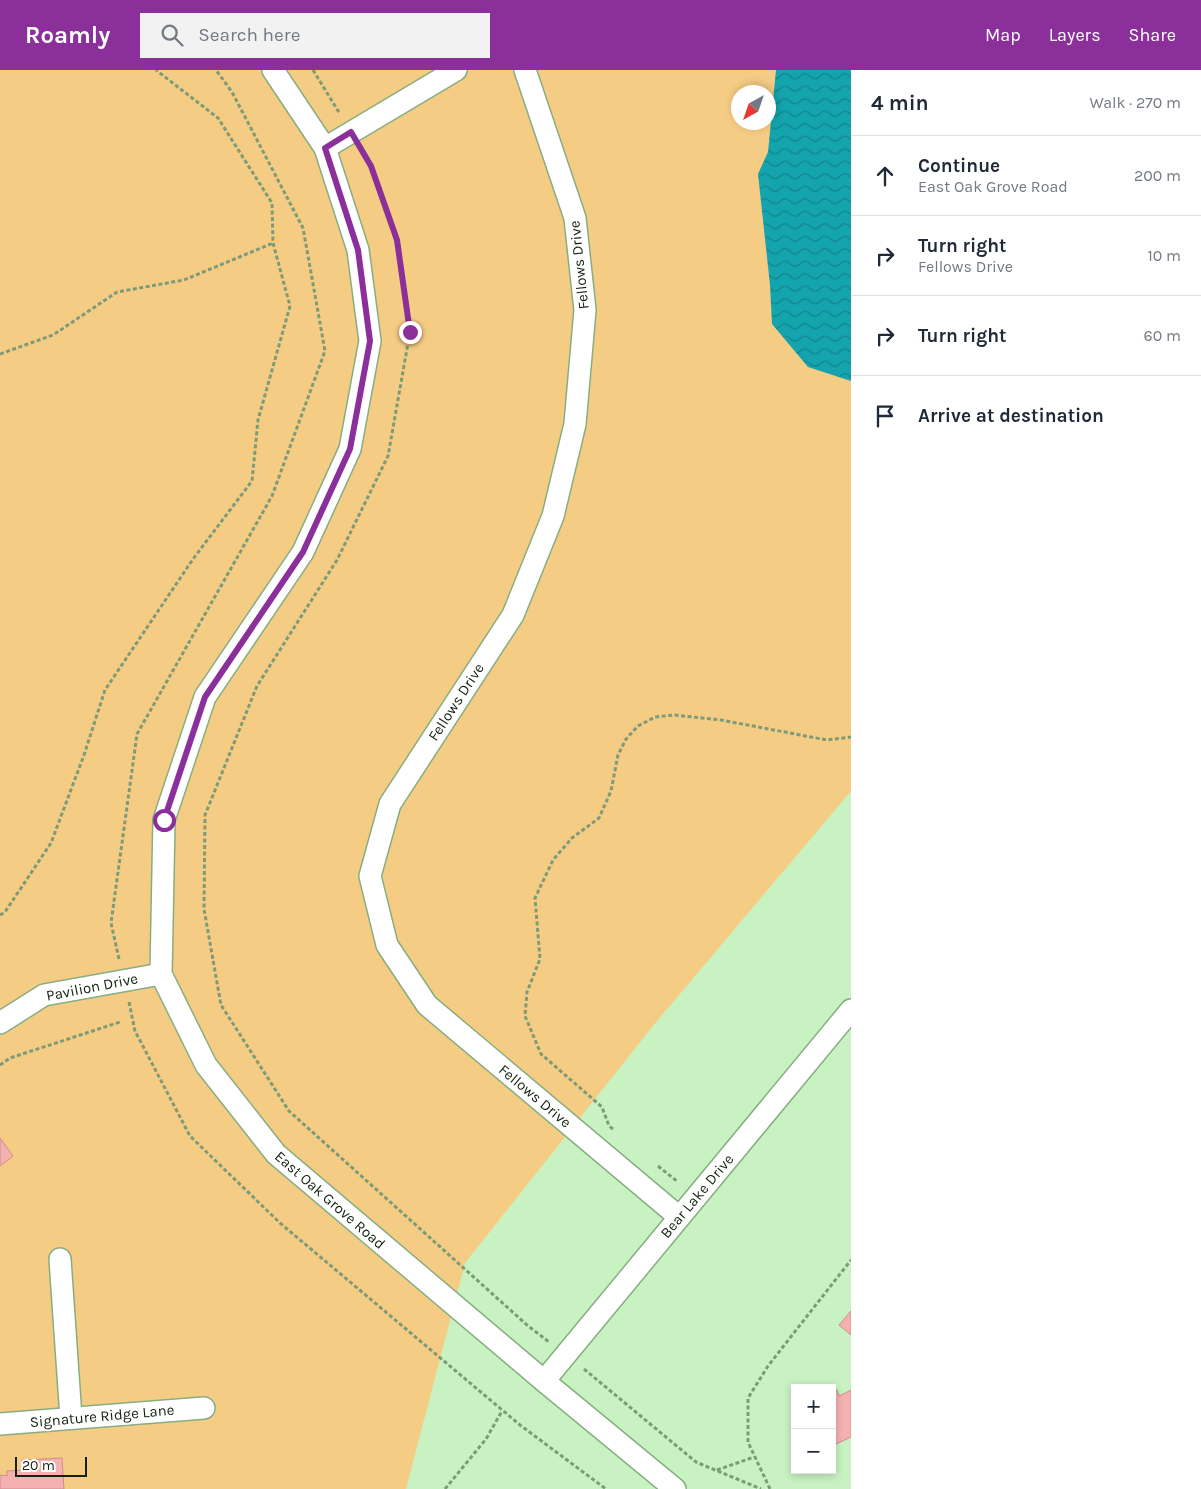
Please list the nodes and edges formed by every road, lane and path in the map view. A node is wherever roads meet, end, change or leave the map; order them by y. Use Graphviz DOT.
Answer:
graph roads {
  1 [pos="156,70"];
  2 [pos="216,70"];
  3 [pos="273,70"];
  4 [pos="313,70"];
  5 [pos="456,70"];
  6 [pos="526,70"];
  7 [pos="351,132"];
  8 [pos="325,148"];
  9 [pos="273,243"];
  10 [pos="0,354"];
  11 [pos="851,737"];
  12 [pos="0,915"];
  13 [pos="121,968"];
  14 [pos="161,974"];
  15 [pos="127,995"];
  16 [pos="851,1010"];
  17 [pos="120,1022"];
  18 [pos="0,1023"];
  19 [pos="0,1065"];
  20 [pos="614,1131"];
  21 [pos="653,1163"];
  22 [pos="696,1196"];
  23 [pos="679,1217"];
  24 [pos="60,1259"];
  25 [pos="851,1260"];
  26 [pos="566,1355"];
  27 [pos="544,1381"];
  28 [pos="204,1408"];
  29 [pos="502,1411"];
  30 [pos="71,1418"];
  31 [pos="0,1424"];
  32 [pos="754,1457"];
  33 [pos="716,1470"];
  34 [pos="445,1489"];
  35 [pos="606,1489"];
  36 [pos="675,1489"];
  37 [pos="761,1489"];
  38 [pos="770,1489"];
  1 -- 9 [label="path"];
  2 -- 13 [label="path"];
  3 -- 8 [label="street, East Oak Grove Road"];
  4 -- 7 [label="path"];
  5 -- 7 [label="street"];
  6 -- 23 [label="street, Fellows Drive"];
  7 -- 8 [label="street"];
  7 -- 26 [label="path"];
  8 -- 14 [label="street, East Oak Grove Road"];
  9 -- 10 [label="path"];
  9 -- 12 [label="path"];
  11 -- 20 [label="path"];
  14 -- 18 [label="street, Pavilion Drive"];
  14 -- 27 [label="street, East Oak Grove Road"];
  15 -- 29 [label="path"];
  16 -- 22 [label="street, Bear Lake Drive"];
  17 -- 19 [label="path"];
  21 -- 22 [label="path"];
  22 -- 23 [label="street, Bear Lake Drive"];
  23 -- 26 [label="street, Bear Lake Drive"];
  24 -- 30 [label="street"];
  25 -- 32 [label="path"];
  26 -- 27 [label="street, Bear Lake Drive"];
  26 -- 33 [label="path"];
  27 -- 36 [label="street, East Oak Grove Road"];
  28 -- 30 [label="street, Signature Ridge Lane"];
  29 -- 34 [label="path"];
  29 -- 35 [label="path"];
  30 -- 31 [label="street, Signature Ridge Lane"];
  32 -- 33 [label="path"];
  32 -- 38 [label="path"];
  33 -- 37 [label="path"];
}
